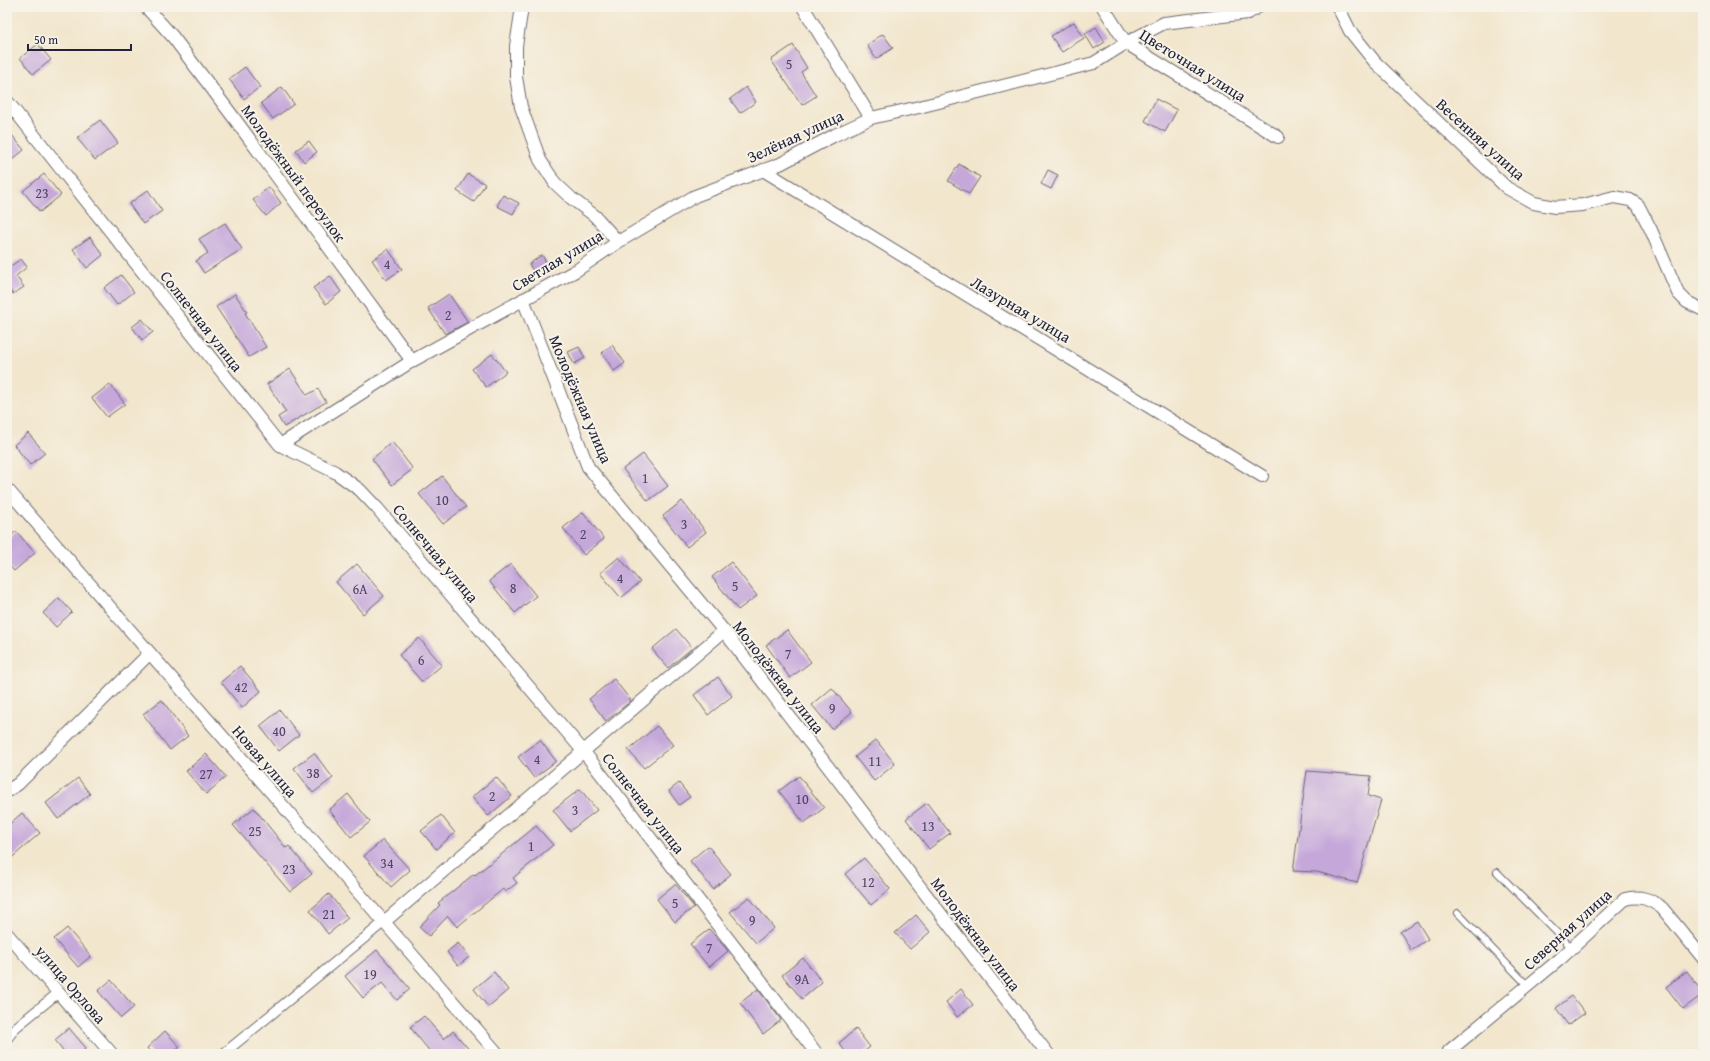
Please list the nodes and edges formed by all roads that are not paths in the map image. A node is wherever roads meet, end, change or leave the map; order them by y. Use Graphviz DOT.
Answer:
graph roads {
  1 [pos="146,7"];
  2 [pos="522,7"];
  3 [pos="804,7"];
  4 [pos="1103,7"];
  5 [pos="1258,7"];
  6 [pos="1338,7"];
  7 [pos="1126,43"];
  8 [pos="7,101"];
  9 [pos="871,118"];
  10 [pos="1278,137"];
  11 [pos="763,170"];
  12 [pos="618,242"];
  13 [pos="523,299"];
  14 [pos="1703,310"];
  15 [pos="412,361"];
  16 [pos="280,445"];
  17 [pos="1262,476"];
  18 [pos="7,489"];
  19 [pos="724,631"];
  20 [pos="150,653"];
  21 [pos="584,752"];
  22 [pos="7,791"];
  23 [pos="1496,872"];
  24 [pos="1458,913"];
  25 [pos="384,922"];
  26 [pos="7,934"];
  27 [pos="1572,948"];
  28 [pos="1703,958"];
  29 [pos="1528,986"];
  30 [pos="58,993"];
  31 [pos="7,1039"];
  32 [pos="1448,1053"];
  33 [pos="112,1054"];
  34 [pos="223,1054"];
  35 [pos="498,1054"];
  36 [pos="817,1054"];
  37 [pos="1048,1054"];
  1 -- 15 [label="street, Молодёжный переулок"];
  2 -- 12 [label="street, Светлая улица"];
  3 -- 9 [label="street, Зелёная улица"];
  4 -- 7 [label="street, Цветочная улица"];
  5 -- 7 [label="street"];
  6 -- 14 [label="street, Весенняя улица"];
  7 -- 9 [label="street"];
  7 -- 10 [label="street, Цветочная улица"];
  8 -- 16 [label="street, Солнечная улица"];
  9 -- 11 [label="street, Зелёная улица"];
  11 -- 12 [label="street, Зелёная улица"];
  11 -- 17 [label="street, Лазурная улица"];
  12 -- 13 [label="street, Светлая улица"];
  13 -- 15 [label="street, Светлая улица"];
  13 -- 19 [label="street, Молодёжная улица"];
  15 -- 16 [label="street, Светлая улица"];
  16 -- 21 [label="street, Солнечная улица"];
  18 -- 20 [label="street, Новая улица"];
  19 -- 21 [label="street"];
  19 -- 37 [label="street, Молодёжная улица"];
  20 -- 22 [label="street"];
  20 -- 25 [label="street, Новая улица"];
  21 -- 25 [label="street"];
  21 -- 36 [label="street, Солнечная улица"];
  23 -- 27 [label="lane"];
  24 -- 29 [label="lane"];
  25 -- 34 [label="street"];
  25 -- 35 [label="street, Новая улица"];
  26 -- 30 [label="street, улица Орлова"];
  27 -- 28 [label="street, Северная улица"];
  27 -- 29 [label="street, Северная улица"];
  29 -- 32 [label="street, Северная улица"];
  30 -- 31 [label="street"];
  30 -- 33 [label="street, улица Орлова"];
}
